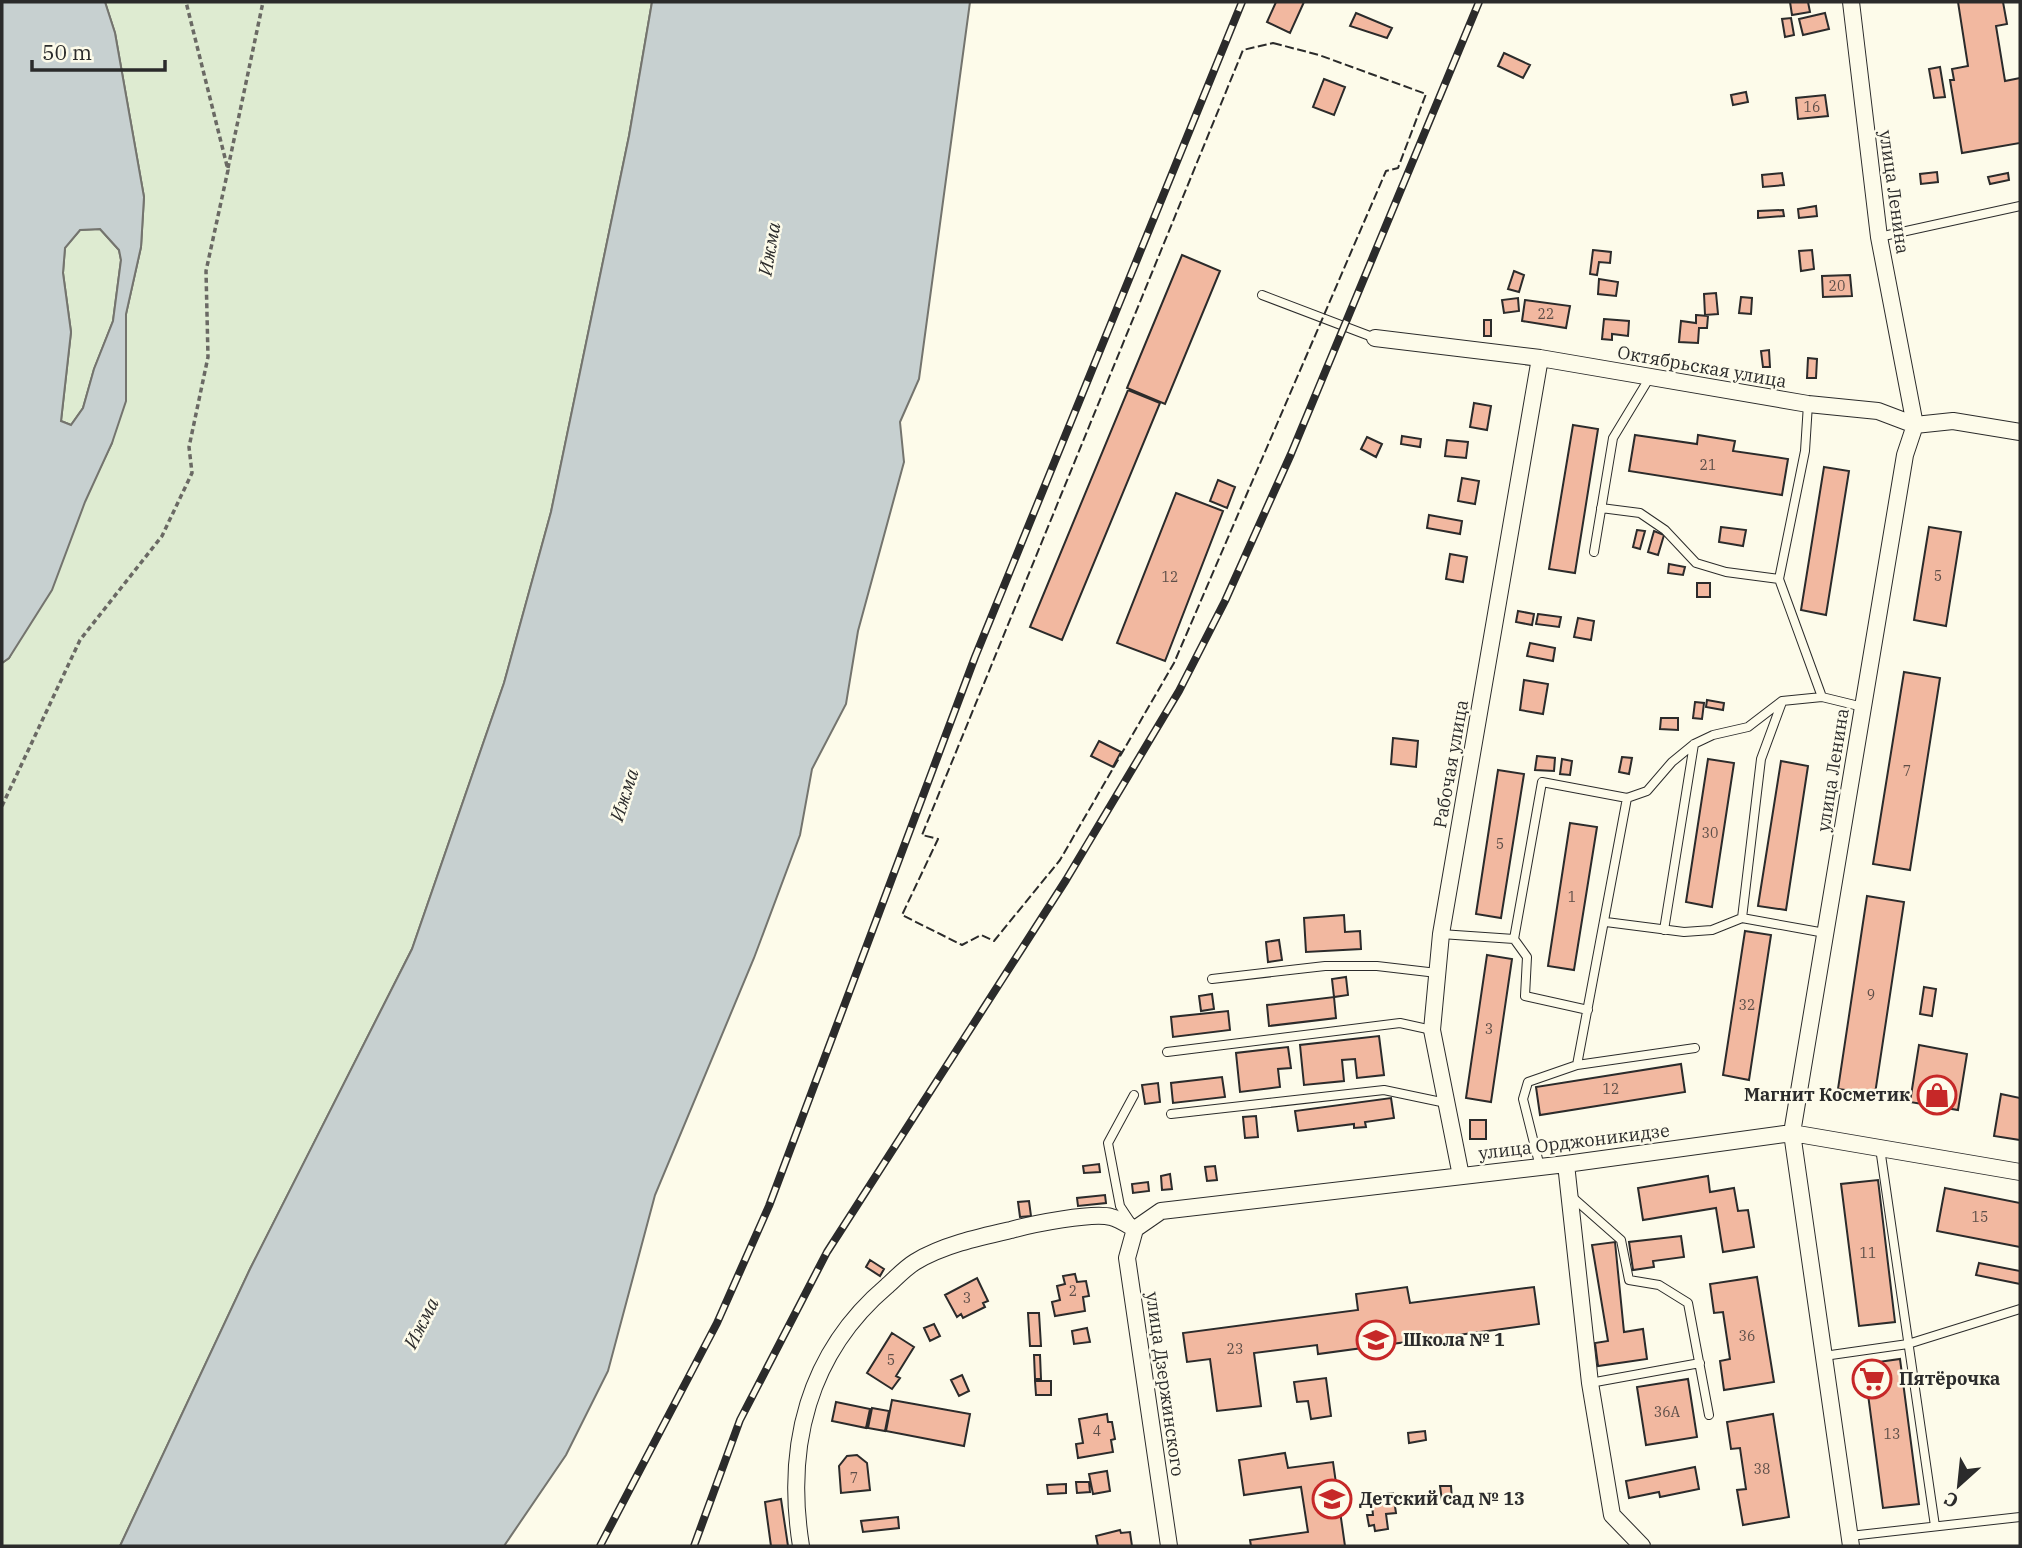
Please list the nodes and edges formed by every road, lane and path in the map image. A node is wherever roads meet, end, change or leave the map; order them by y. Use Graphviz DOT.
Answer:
graph roads {
  1 [pos="186,2"];
  2 [pos="263,2"];
  3 [pos="1851,2"];
  4 [pos="228,170"];
  5 [pos="2020,206"];
  6 [pos="1879,237"];
  7 [pos="1262,295"];
  8 [pos="1375,338"];
  9 [pos="1540,358"];
  10 [pos="1650,377"];
  11 [pos="1808,404"];
  12 [pos="1915,425"];
  13 [pos="2020,432"];
  14 [pos="1601,508"];
  15 [pos="1594,552"];
  16 [pos="1779,579"];
  17 [pos="1822,697"];
  18 [pos="1782,702"];
  19 [pos="1863,707"];
  20 [pos="1694,744"];
  21 [pos="1627,798"];
  22 [pos="2,806"];
  23 [pos="1742,918"];
  24 [pos="1606,922"];
  25 [pos="1664,930"];
  26 [pos="1825,933"];
  27 [pos="1441,934"];
  28 [pos="1514,939"];
  29 [pos="1437,973"];
  30 [pos="1212,979"];
  31 [pos="1588,1010"];
  32 [pos="1432,1030"];
  33 [pos="1695,1048"];
  34 [pos="1167,1052"];
  35 [pos="1577,1065"];
  36 [pos="1134,1095"];
  37 [pos="1446,1103"];
  38 [pos="1171,1114"];
  39 [pos="1792,1133"];
  40 [pos="1880,1148"];
  41 [pos="1566,1164"];
  42 [pos="1540,1167"];
  43 [pos="2020,1172"];
  44 [pos="1461,1176"];
  45 [pos="1569,1194"];
  46 [pos="1135,1229"];
  47 [pos="2020,1309"];
  48 [pos="1908,1344"];
  49 [pos="1824,1356"];
  50 [pos="1700,1363"];
  51 [pos="1590,1383"];
  52 [pos="1709,1415"];
  53 [pos="2020,1517"];
  54 [pos="1935,1527"];
  55 [pos="1850,1541"];
  56 [pos="801,1546"];
  57 [pos="1169,1546"];
  58 [pos="1642,1546"];
  1 -- 4 [label="path"];
  2 -- 4 [label="path"];
  3 -- 6 [label="street, улица Ленина"];
  4 -- 22 [label="path"];
  5 -- 6 [label="lane"];
  6 -- 12 [label="street, улица Ленина"];
  7 -- 8 [label="lane"];
  8 -- 9 [label="street, Октябрьская улица"];
  9 -- 10 [label="street, Октябрьская улица"];
  9 -- 27 [label="street, Рабочая улица"];
  10 -- 11 [label="street, Октябрьская улица"];
  10 -- 14 [label="lane"];
  11 -- 12 [label="street, Октябрьская улица"];
  11 -- 16 [label="lane"];
  12 -- 13 [label="street, Октябрьская улица"];
  12 -- 19 [label="street, улица Ленина"];
  14 -- 15 [label="lane"];
  14 -- 16 [label="lane"];
  16 -- 17 [label="lane"];
  17 -- 18 [label="lane"];
  17 -- 19 [label="lane"];
  18 -- 20 [label="lane"];
  18 -- 23 [label="lane"];
  19 -- 26 [label="street, улица Ленина"];
  20 -- 21 [label="lane"];
  20 -- 25 [label="lane"];
  21 -- 24 [label="lane"];
  21 -- 28 [label="lane"];
  23 -- 25 [label="lane"];
  23 -- 26 [label="lane"];
  24 -- 25 [label="lane"];
  24 -- 31 [label="lane"];
  26 -- 39 [label="street, улица Ленина"];
  27 -- 28 [label="lane"];
  27 -- 29 [label="street, Рабочая улица"];
  28 -- 31 [label="lane"];
  29 -- 30 [label="lane"];
  29 -- 32 [label="street, Рабочая улица"];
  31 -- 35 [label="lane"];
  32 -- 34 [label="lane"];
  32 -- 37 [label="street, Рабочая улица"];
  33 -- 35 [label="lane"];
  35 -- 42 [label="lane"];
  36 -- 46 [label="lane"];
  37 -- 38 [label="lane"];
  37 -- 44 [label="street, Рабочая улица"];
  39 -- 40 [label="street, улица Орджоникидзе"];
  39 -- 41 [label="street, улица Орджоникидзе"];
  39 -- 49 [label="street, улица Ленина"];
  40 -- 43 [label="street, улица Орджоникидзе"];
  40 -- 48 [label="lane"];
  41 -- 42 [label="street, улица Орджоникидзе"];
  41 -- 45 [label="street"];
  42 -- 44 [label="street, улица Орджоникидзе"];
  44 -- 46 [label="street, улица Орджоникидзе"];
  45 -- 50 [label="lane"];
  45 -- 51 [label="street"];
  46 -- 56 [label="street"];
  46 -- 57 [label="street, улица Дзержинского"];
  47 -- 48 [label="lane"];
  48 -- 49 [label="lane"];
  48 -- 54 [label="lane"];
  49 -- 55 [label="street, улица Ленина"];
  50 -- 51 [label="lane"];
  50 -- 52 [label="lane"];
  51 -- 58 [label="street"];
  53 -- 54 [label="lane"];
  54 -- 55 [label="lane"];
}
